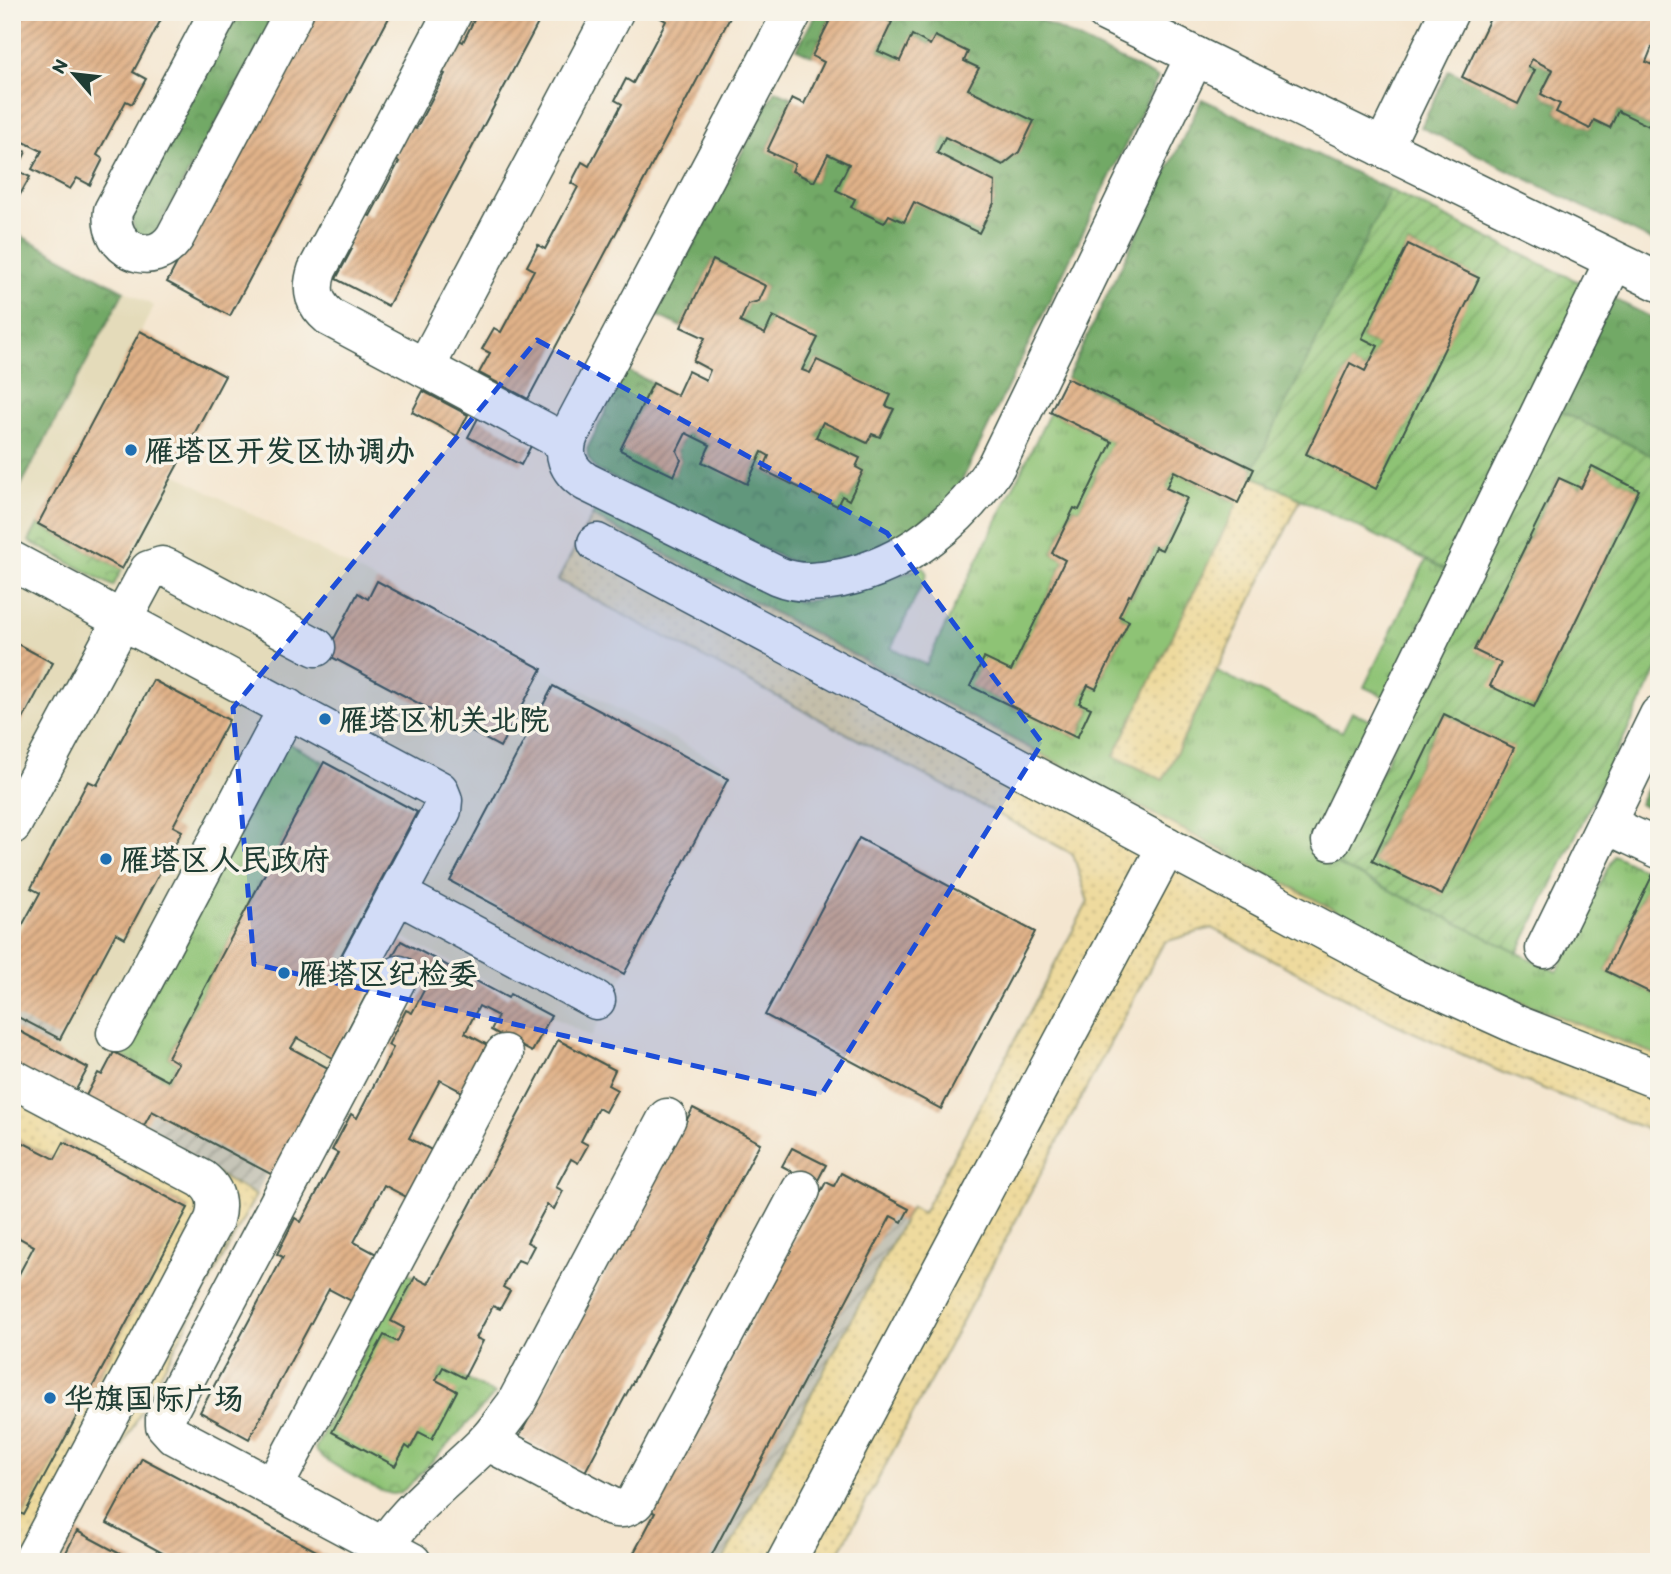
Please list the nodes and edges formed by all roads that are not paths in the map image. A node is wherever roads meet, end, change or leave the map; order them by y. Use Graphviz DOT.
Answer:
graph roads {
  1 [pos="219,12"];
  2 [pos="294,12"];
  3 [pos="453,12"];
  4 [pos="614,12"];
  5 [pos="793,12"];
  6 [pos="1105,12"];
  7 [pos="1448,12"];
  8 [pos="1195,57"];
  9 [pos="1382,148"];
  10 [pos="1614,261"];
  11 [pos="1659,282"];
  12 [pos="425,368"];
  13 [pos="566,443"];
  14 [pos="597,543"];
  15 [pos="12,561"];
  16 [pos="121,619"];
  17 [pos="316,647"];
  18 [pos="288,708"];
  19 [pos="1659,715"];
  20 [pos="1606,824"];
  21 [pos="12,825"];
  22 [pos="1331,841"];
  23 [pos="1167,846"];
  24 [pos="1659,849"];
  25 [pos="397,894"];
  26 [pos="1545,949"];
  27 [pos="359,965"];
  28 [pos="399,975"];
  29 [pos="596,1000"];
  30 [pos="116,1033"];
  31 [pos="504,1054"];
  32 [pos="12,1078"];
  33 [pos="1659,1080"];
  34 [pos="667,1118"];
  35 [pos="801,1190"];
  36 [pos="487,1441"];
  37 [pos="273,1488"];
  38 [pos="390,1557"];
  39 [pos="32,1562"];
  40 [pos="786,1562"];
  1 -- 2 [label="street"];
  3 -- 12 [label="street"];
  4 -- 12 [label="street"];
  5 -- 13 [label="street"];
  6 -- 8 [label="street"];
  7 -- 9 [label="street"];
  8 -- 9 [label="street"];
  8 -- 13 [label="street"];
  9 -- 10 [label="street"];
  10 -- 11 [label="street"];
  10 -- 22 [label="street"];
  12 -- 13 [label="street"];
  14 -- 23 [label="street"];
  15 -- 16 [label="street"];
  16 -- 17 [label="street"];
  16 -- 18 [label="street"];
  16 -- 21 [label="street"];
  18 -- 25 [label="street"];
  18 -- 30 [label="street"];
  19 -- 20 [label="street"];
  20 -- 24 [label="street"];
  20 -- 26 [label="street"];
  23 -- 33 [label="street"];
  23 -- 40 [label="street"];
  25 -- 27 [label="street"];
  25 -- 29 [label="street"];
  28 -- 37 [label="street"];
  31 -- 37 [label="street"];
  32 -- 39 [label="street"];
  34 -- 36 [label="street"];
  35 -- 36 [label="street"];
  36 -- 38 [label="street"];
  37 -- 38 [label="street"];
}
